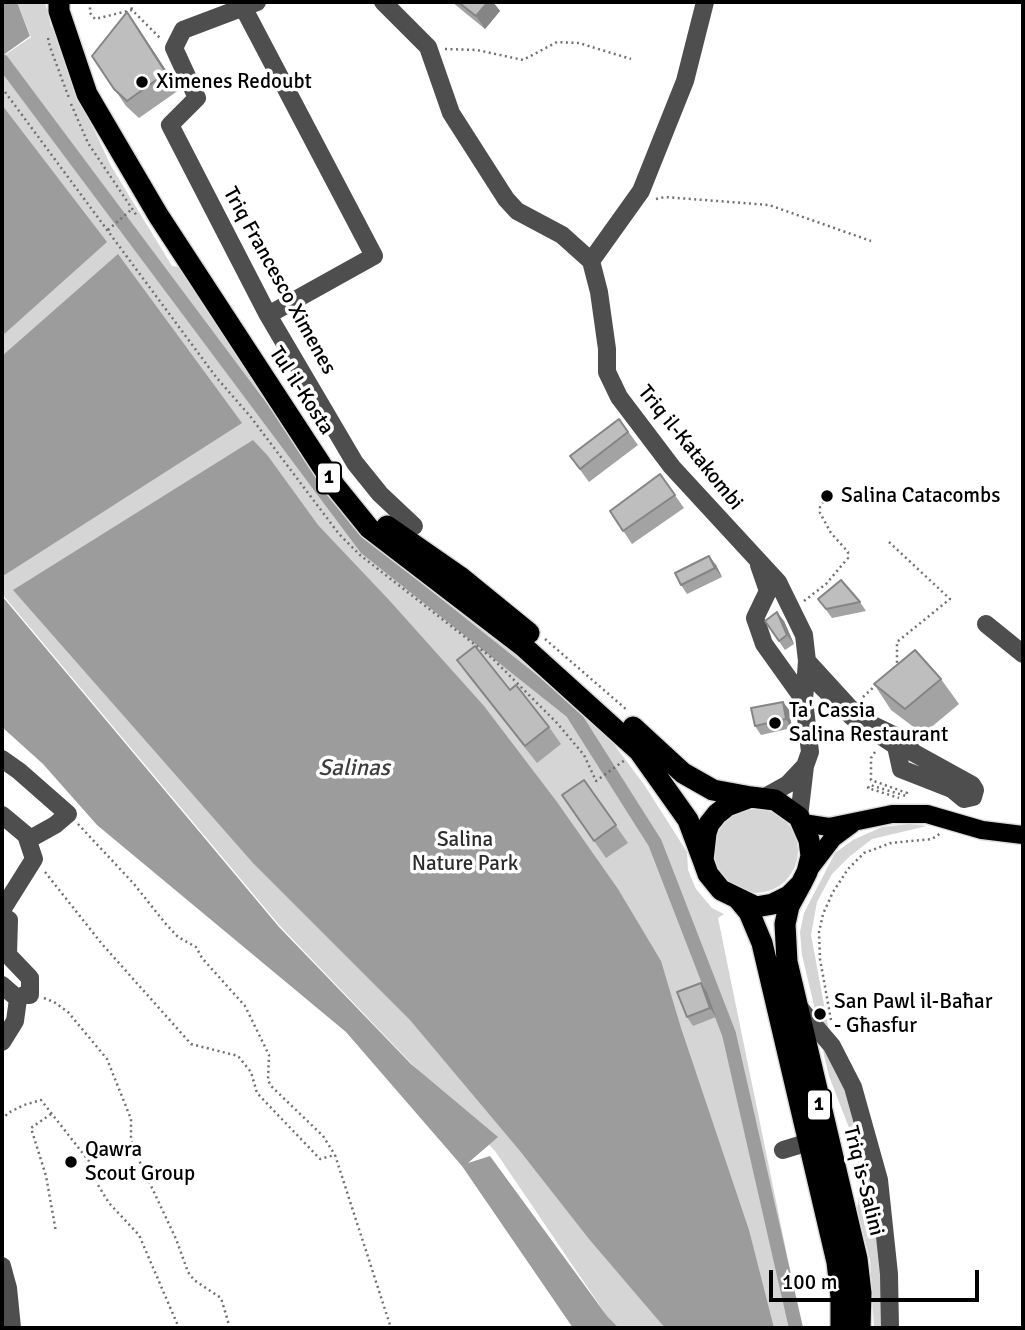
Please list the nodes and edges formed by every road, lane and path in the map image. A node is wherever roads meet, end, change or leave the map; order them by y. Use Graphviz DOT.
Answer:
graph roads {
  1 [pos="59,2"];
  2 [pos="69,2"];
  3 [pos="90,2"];
  4 [pos="130,2"];
  5 [pos="383,2"];
  6 [pos="705,2"];
  7 [pos="250,4"];
  8 [pos="132,10"];
  9 [pos="152,32"];
  10 [pos="428,47"];
  11 [pos="631,58"];
  12 [pos="5,92"];
  13 [pos="632,203"];
  14 [pos="132,209"];
  15 [pos="871,241"];
  16 [pos="591,261"];
  17 [pos="268,315"];
  18 [pos="827,496"];
  19 [pos="414,526"];
  20 [pos="889,542"];
  21 [pos="759,563"];
  22 [pos="790,609"];
  23 [pos="759,610"];
  24 [pos="986,624"];
  25 [pos="1023,654"];
  26 [pos="806,670"];
  27 [pos="888,675"];
  28 [pos="878,683"];
  29 [pos="804,700"];
  30 [pos="850,708"];
  31 [pos="880,745"];
  32 [pos="2,759"];
  33 [pos="622,762"];
  34 [pos="806,766"];
  35 [pos="596,781"];
  36 [pos="757,798"];
  37 [pos="905,800"];
  38 [pos="68,814"];
  39 [pos="2,815"];
  40 [pos="801,820"];
  41 [pos="858,820"];
  42 [pos="959,823"];
  43 [pos="1023,835"];
  44 [pos="28,840"];
  45 [pos="34,859"];
  46 [pos="703,860"];
  47 [pos="804,878"];
  48 [pos="738,900"];
  49 [pos="2,913"];
  50 [pos="2,985"];
  51 [pos="24,997"];
  52 [pos="796,1003"];
  53 [pos="833,1026"];
  54 [pos="2,1042"];
  55 [pos="51,1114"];
  56 [pos="2,1120"];
  57 [pos="809,1142"];
  58 [pos="783,1150"];
  59 [pos="335,1155"];
  60 [pos="55,1232"];
  61 [pos="2,1266"];
  62 [pos="5,1289"];
  63 [pos="12,1328"];
  64 [pos="179,1328"];
  65 [pos="230,1328"];
  66 [pos="391,1328"];
  67 [pos="841,1328"];
  68 [pos="860,1328"];
  69 [pos="890,1328"];
  1 -- 46 [label="highway, Tul il-Kosta / 1"];
  2 -- 36 [label="highway, Tul il-Kosta / 1"];
  3 -- 8 [label="path"];
  4 -- 8 [label="path"];
  5 -- 10 [label="street"];
  6 -- 13 [label="street"];
  7 -- 17 [label="street, Triq Francesco Ximenes"];
  7 -- 17 [label="street"];
  8 -- 9 [label="path"];
  10 -- 11 [label="path"];
  10 -- 16 [label="street"];
  12 -- 14 [label="path"];
  13 -- 15 [label="path"];
  13 -- 16 [label="street"];
  16 -- 21 [label="street, Triq il-Katakombi"];
  17 -- 19 [label="street, Triq Francesco Ximenes"];
  18 -- 22 [label="path"];
  20 -- 27 [label="path"];
  21 -- 22 [label="street, Triq il-Katakombi"];
  21 -- 23 [label="street, Triq il-Katakombi"];
  22 -- 23 [label="street"];
  22 -- 26 [label="street, Triq il-Katakombi"];
  23 -- 29 [label="street, Triq il-Katakombi"];
  24 -- 25 [label="street"];
  26 -- 29 [label="street, Triq il-Katakombi"];
  26 -- 30 [label="street"];
  26 -- 30 [label="street"];
  28 -- 30 [label="path"];
  29 -- 34 [label="street, Triq il-Katakombi"];
  31 -- 37 [label="path"];
  32 -- 38 [label="street"];
  33 -- 35 [label="path"];
  34 -- 36 [label="street"];
  34 -- 40 [label="street, Triq il-Katakombi"];
  36 -- 40 [label="highway, 1"];
  36 -- 46 [label="highway"];
  38 -- 44 [label="street"];
  38 -- 59 [label="path"];
  39 -- 44 [label="street"];
  40 -- 41 [label="main road"];
  40 -- 47 [label="highway, 1"];
  41 -- 42 [label="main road"];
  41 -- 47 [label="main road"];
  42 -- 43 [label="main road"];
  42 -- 53 [label="path"];
  44 -- 45 [label="street"];
  45 -- 49 [label="street"];
  45 -- 59 [label="path"];
  46 -- 48 [label="highway, 1"];
  47 -- 48 [label="highway"];
  47 -- 52 [label="highway, Triq is-Salini / 1"];
  48 -- 57 [label="highway, Triq is-Salini / 1"];
  49 -- 51 [label="street"];
  50 -- 51 [label="street"];
  51 -- 54 [label="street"];
  51 -- 65 [label="path"];
  52 -- 68 [label="highway, Triq is-Salini / 1"];
  52 -- 69 [label="street"];
  55 -- 56 [label="path"];
  55 -- 60 [label="path"];
  55 -- 64 [label="path"];
  57 -- 58 [label="street"];
  57 -- 67 [label="highway, Triq is-Salini / 1"];
  59 -- 66 [label="path"];
  61 -- 62 [label="street"];
  62 -- 63 [label="street"];
}
